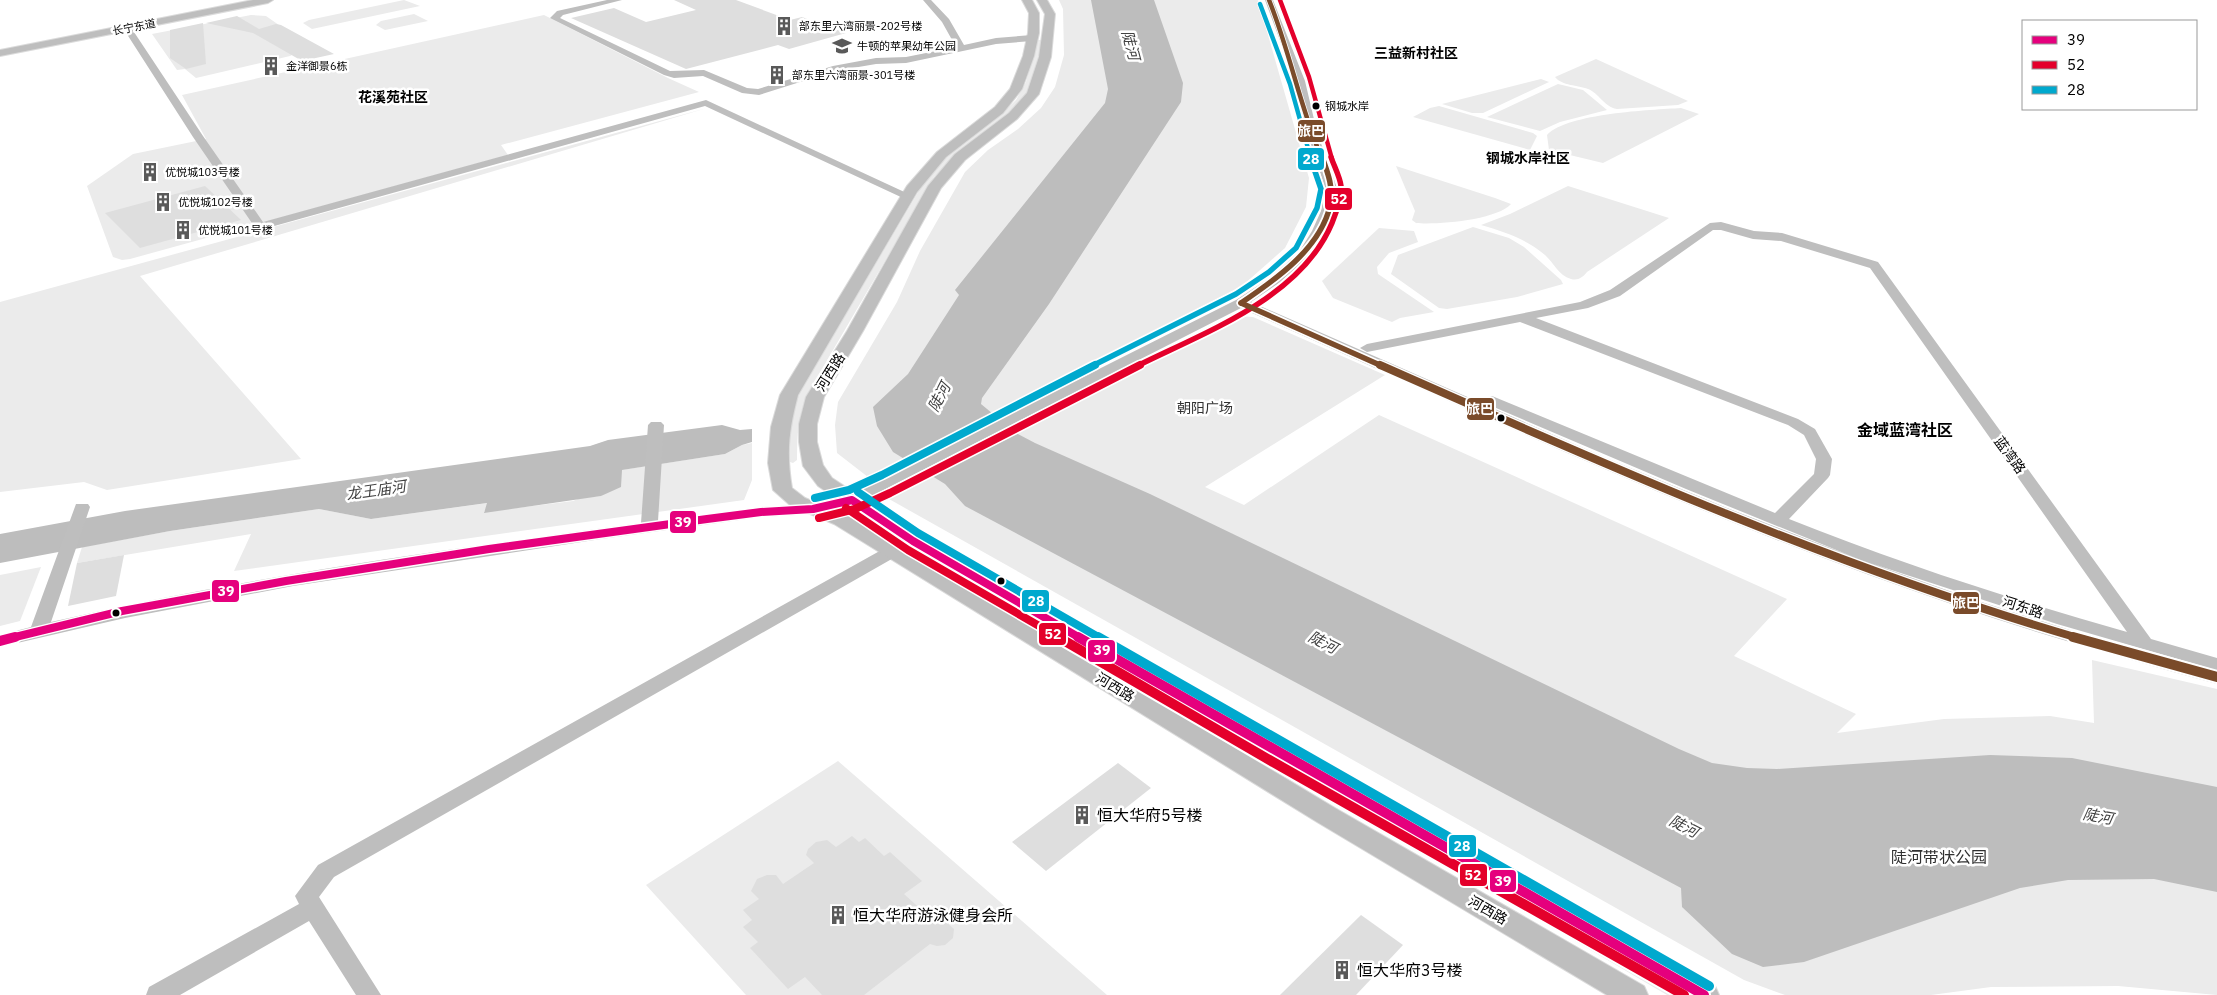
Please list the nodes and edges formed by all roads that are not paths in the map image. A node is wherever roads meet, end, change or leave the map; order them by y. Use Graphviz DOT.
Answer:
graph roads {
  1 [pos="247,0"];
  2 [pos="268,0"];
  3 [pos="618,0"];
  4 [pos="927,0"];
  5 [pos="1027,0"];
  6 [pos="1042,0"];
  7 [pos="1269,0"];
  8 [pos="127,28"];
  9 [pos="1047,37"];
  10 [pos="1032,38"];
  11 [pos="960,47"];
  12 [pos="0,48"];
  13 [pos="0,53"];
  14 [pos="907,196"];
  15 [pos="1246,300"];
  16 [pos="1520,317"];
  17 [pos="1367,348"];
  18 [pos="656,425"];
  19 [pos="852,500"];
  20 [pos="82,507"];
  21 [pos="813,509"];
  22 [pos="1777,521"];
  23 [pos="649,527"];
  24 [pos="891,552"];
  25 [pos="39,630"];
  26 [pos="0,641"];
  27 [pos="2146,645"];
  28 [pos="2217,664"];
  29 [pos="2217,677"];
  30 [pos="313,907"];
  31 [pos="158,995"];
  32 [pos="369,995"];
  33 [pos="1632,995"];
  34 [pos="1704,995"];
  1 -- 12 [label="main road, 长宁东道"];
  2 -- 8 [label="main road, 长宁东道"];
  3 -- 11 [label="street"];
  4 -- 11 [label="street"];
  5 -- 10 [label="main road, 河西路"];
  6 -- 9 [label="main road, 河西路"];
  7 -- 15 [label="street"];
  8 -- 13 [label="main road, 长宁东道"];
  8 -- 14 [label="street"];
  9 -- 10 [label="main road"];
  9 -- 19 [label="main road, 河西路"];
  10 -- 11 [label="street"];
  10 -- 14 [label="main road, 河西路"];
  14 -- 21 [label="main road, 河西路"];
  15 -- 17 [label="street, 河东路"];
  15 -- 19 [label="street"];
  15 -- 29 [label="street, 河东路"];
  16 -- 17 [label="street"];
  16 -- 22 [label="street"];
  16 -- 27 [label="street, 蓝湾路"];
  17 -- 22 [label="street, 河东路"];
  18 -- 23 [label="street"];
  19 -- 21 [label="street"];
  19 -- 34 [label="main road, 河西路"];
  20 -- 25 [label="street"];
  21 -- 23 [label="street"];
  21 -- 24 [label="main road, 河西路"];
  22 -- 27 [label="street, 河东路"];
  23 -- 25 [label="street"];
  24 -- 30 [label="street"];
  24 -- 33 [label="main road, 河西路"];
  25 -- 26 [label="street"];
  27 -- 28 [label="street, 河东路"];
  30 -- 31 [label="street"];
  30 -- 32 [label="street"];
}
